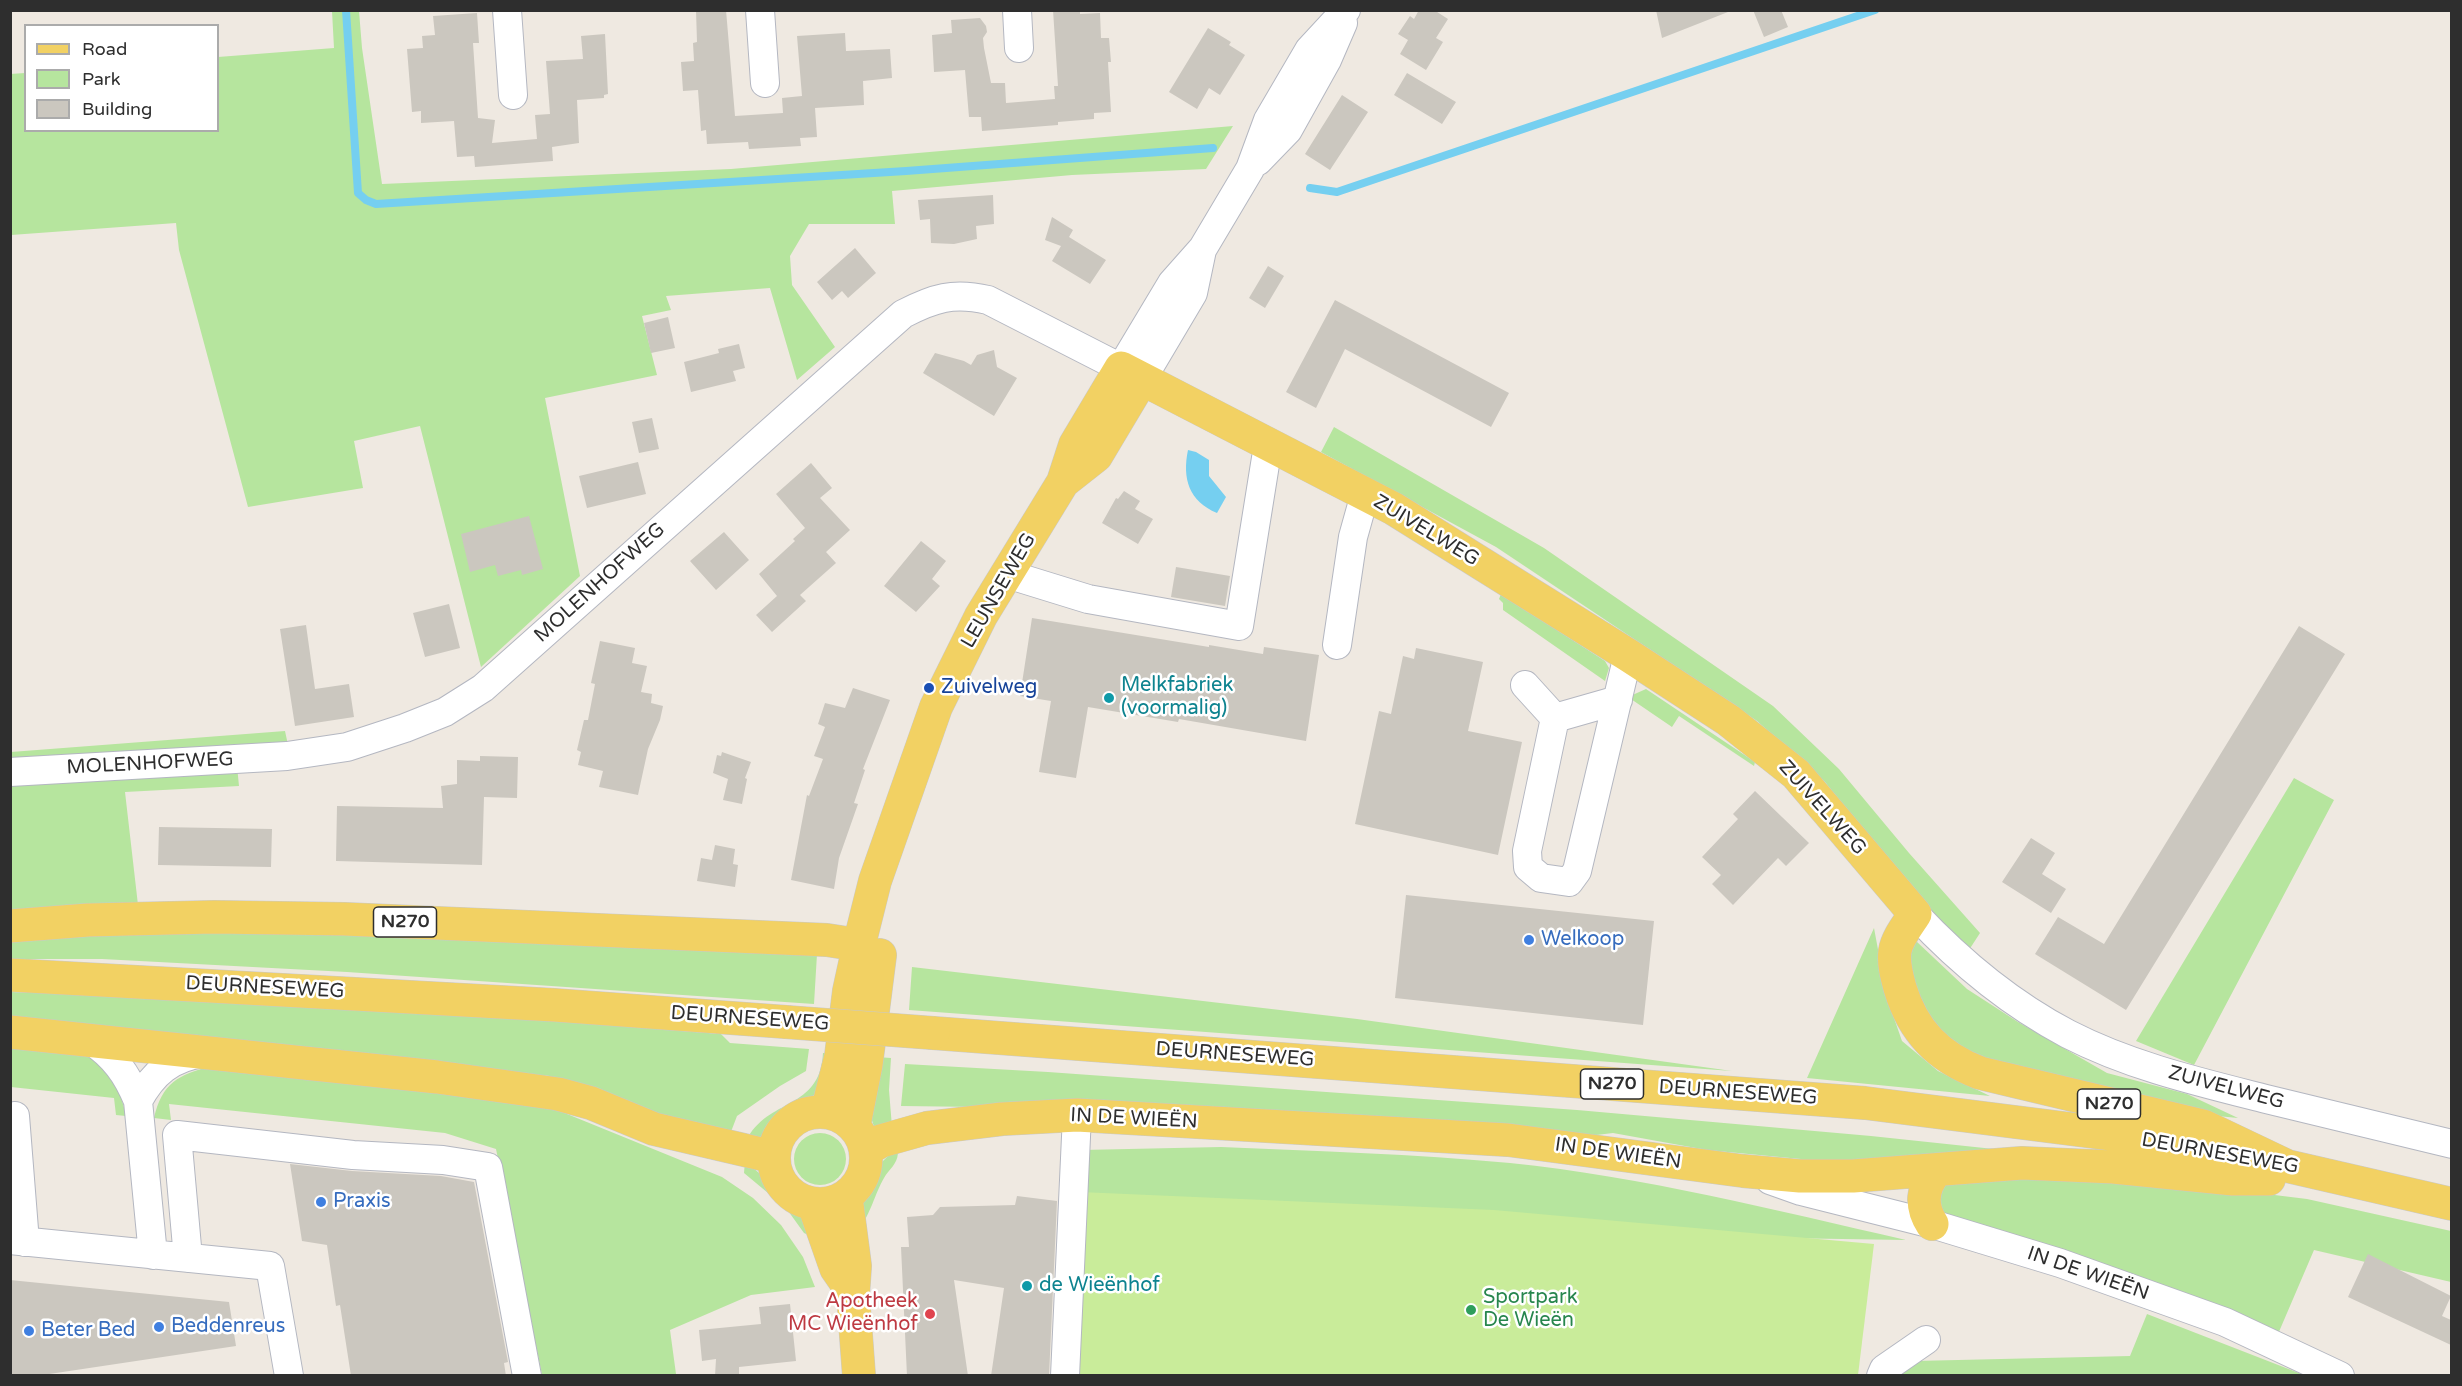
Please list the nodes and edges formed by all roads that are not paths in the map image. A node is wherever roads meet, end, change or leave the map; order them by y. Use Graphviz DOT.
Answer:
graph roads {
  1 [pos="507,10"];
  2 [pos="760,10"];
  3 [pos="1017,10"];
  4 [pos="1347,10"];
  5 [pos="1019,48"];
  6 [pos="765,82"];
  7 [pos="513,95"];
  8 [pos="1132,373"];
  9 [pos="1274,447"];
  10 [pos="1365,494"];
  11 [pos="1007,574"];
  12 [pos="1337,645"];
  13 [pos="1628,655"];
  14 [pos="1525,685"];
  15 [pos="1618,699"];
  16 [pos="1555,718"];
  17 [pos="10,772"];
  18 [pos="891,839"];
  19 [pos="1915,914"];
  20 [pos="10,926"];
  21 [pos="859,945"];
  22 [pos="10,975"];
  23 [pos="877,977"];
  24 [pos="10,1032"];
  25 [pos="90,1040"];
  26 [pos="203,1053"];
  27 [pos="138,1101"];
  28 [pos="1077,1115"];
  29 [pos="15,1116"];
  30 [pos="849,1129"];
  31 [pos="2451,1144"];
  32 [pos="774,1157"];
  33 [pos="2287,1166"];
  34 [pos="1743,1171"];
  35 [pos="1936,1171"];
  36 [pos="2349,1179"];
  37 [pos="846,1197"];
  38 [pos="2451,1204"];
  39 [pos="814,1205"];
  40 [pos="1932,1224"];
  41 [pos="18,1241"];
  42 [pos="153,1255"];
  43 [pos="188,1258"];
  44 [pos="853,1295"];
  45 [pos="1926,1340"];
  46 [pos="289,1376"];
  47 [pos="527,1376"];
  48 [pos="860,1376"];
  49 [pos="1065,1376"];
  50 [pos="1881,1376"];
  51 [pos="2340,1376"];
  1 -- 7 [label="street"];
  2 -- 6 [label="street"];
  3 -- 5 [label="street"];
  4 -- 8 [label="street"];
  8 -- 9 [label="main road, ZUIVELWEG"];
  8 -- 11 [label="main road, LEUNSEWEG"];
  8 -- 17 [label="street, MOLENHOFWEG"];
  9 -- 10 [label="main road, ZUIVELWEG"];
  9 -- 11 [label="street"];
  10 -- 12 [label="street"];
  10 -- 13 [label="main road, ZUIVELWEG"];
  11 -- 18 [label="main road, LEUNSEWEG"];
  13 -- 15 [label="street"];
  13 -- 19 [label="main road, ZUIVELWEG"];
  14 -- 16 [label="street"];
  15 -- 16 [label="street"];
  15 -- 16 [label="street"];
  18 -- 21 [label="main road, LEUNSEWEG"];
  18 -- 23 [label="main road, LEUNSEWEG"];
  19 -- 31 [label="street, ZUIVELWEG"];
  19 -- 33 [label="main road, N270"];
  20 -- 21 [label="main road, N270"];
  21 -- 23 [label="main road"];
  21 -- 30 [label="main road, LEUNSEWEG"];
  22 -- 33 [label="main road, DEURNESEWEG / N270, bridge"];
  23 -- 30 [label="main road, LEUNSEWEG"];
  24 -- 25 [label="main road"];
  25 -- 26 [label="main road"];
  25 -- 27 [label="street"];
  26 -- 27 [label="street"];
  26 -- 32 [label="main road"];
  27 -- 42 [label="street"];
  28 -- 30 [label="main road, IN DE WIEËN"];
  28 -- 34 [label="main road, IN DE WIEËN"];
  28 -- 49 [label="street"];
  29 -- 41 [label="street"];
  30 -- 32 [label="main road"];
  30 -- 37 [label="main road"];
  32 -- 39 [label="main road"];
  33 -- 36 [label="main road, DEURNESEWEG / N270"];
  34 -- 35 [label="main road, N270"];
  34 -- 40 [label="street, IN DE WIEËN"];
  35 -- 36 [label="main road, N270"];
  35 -- 40 [label="main road"];
  36 -- 38 [label="main road, DEURNESEWEG / N270"];
  37 -- 39 [label="main road"];
  37 -- 44 [label="main road"];
  39 -- 44 [label="main road"];
  40 -- 51 [label="street, IN DE WIEËN"];
  41 -- 42 [label="street"];
  42 -- 43 [label="street"];
  43 -- 46 [label="street"];
  43 -- 47 [label="street"];
  44 -- 48 [label="main road"];
  45 -- 50 [label="street"];
}
